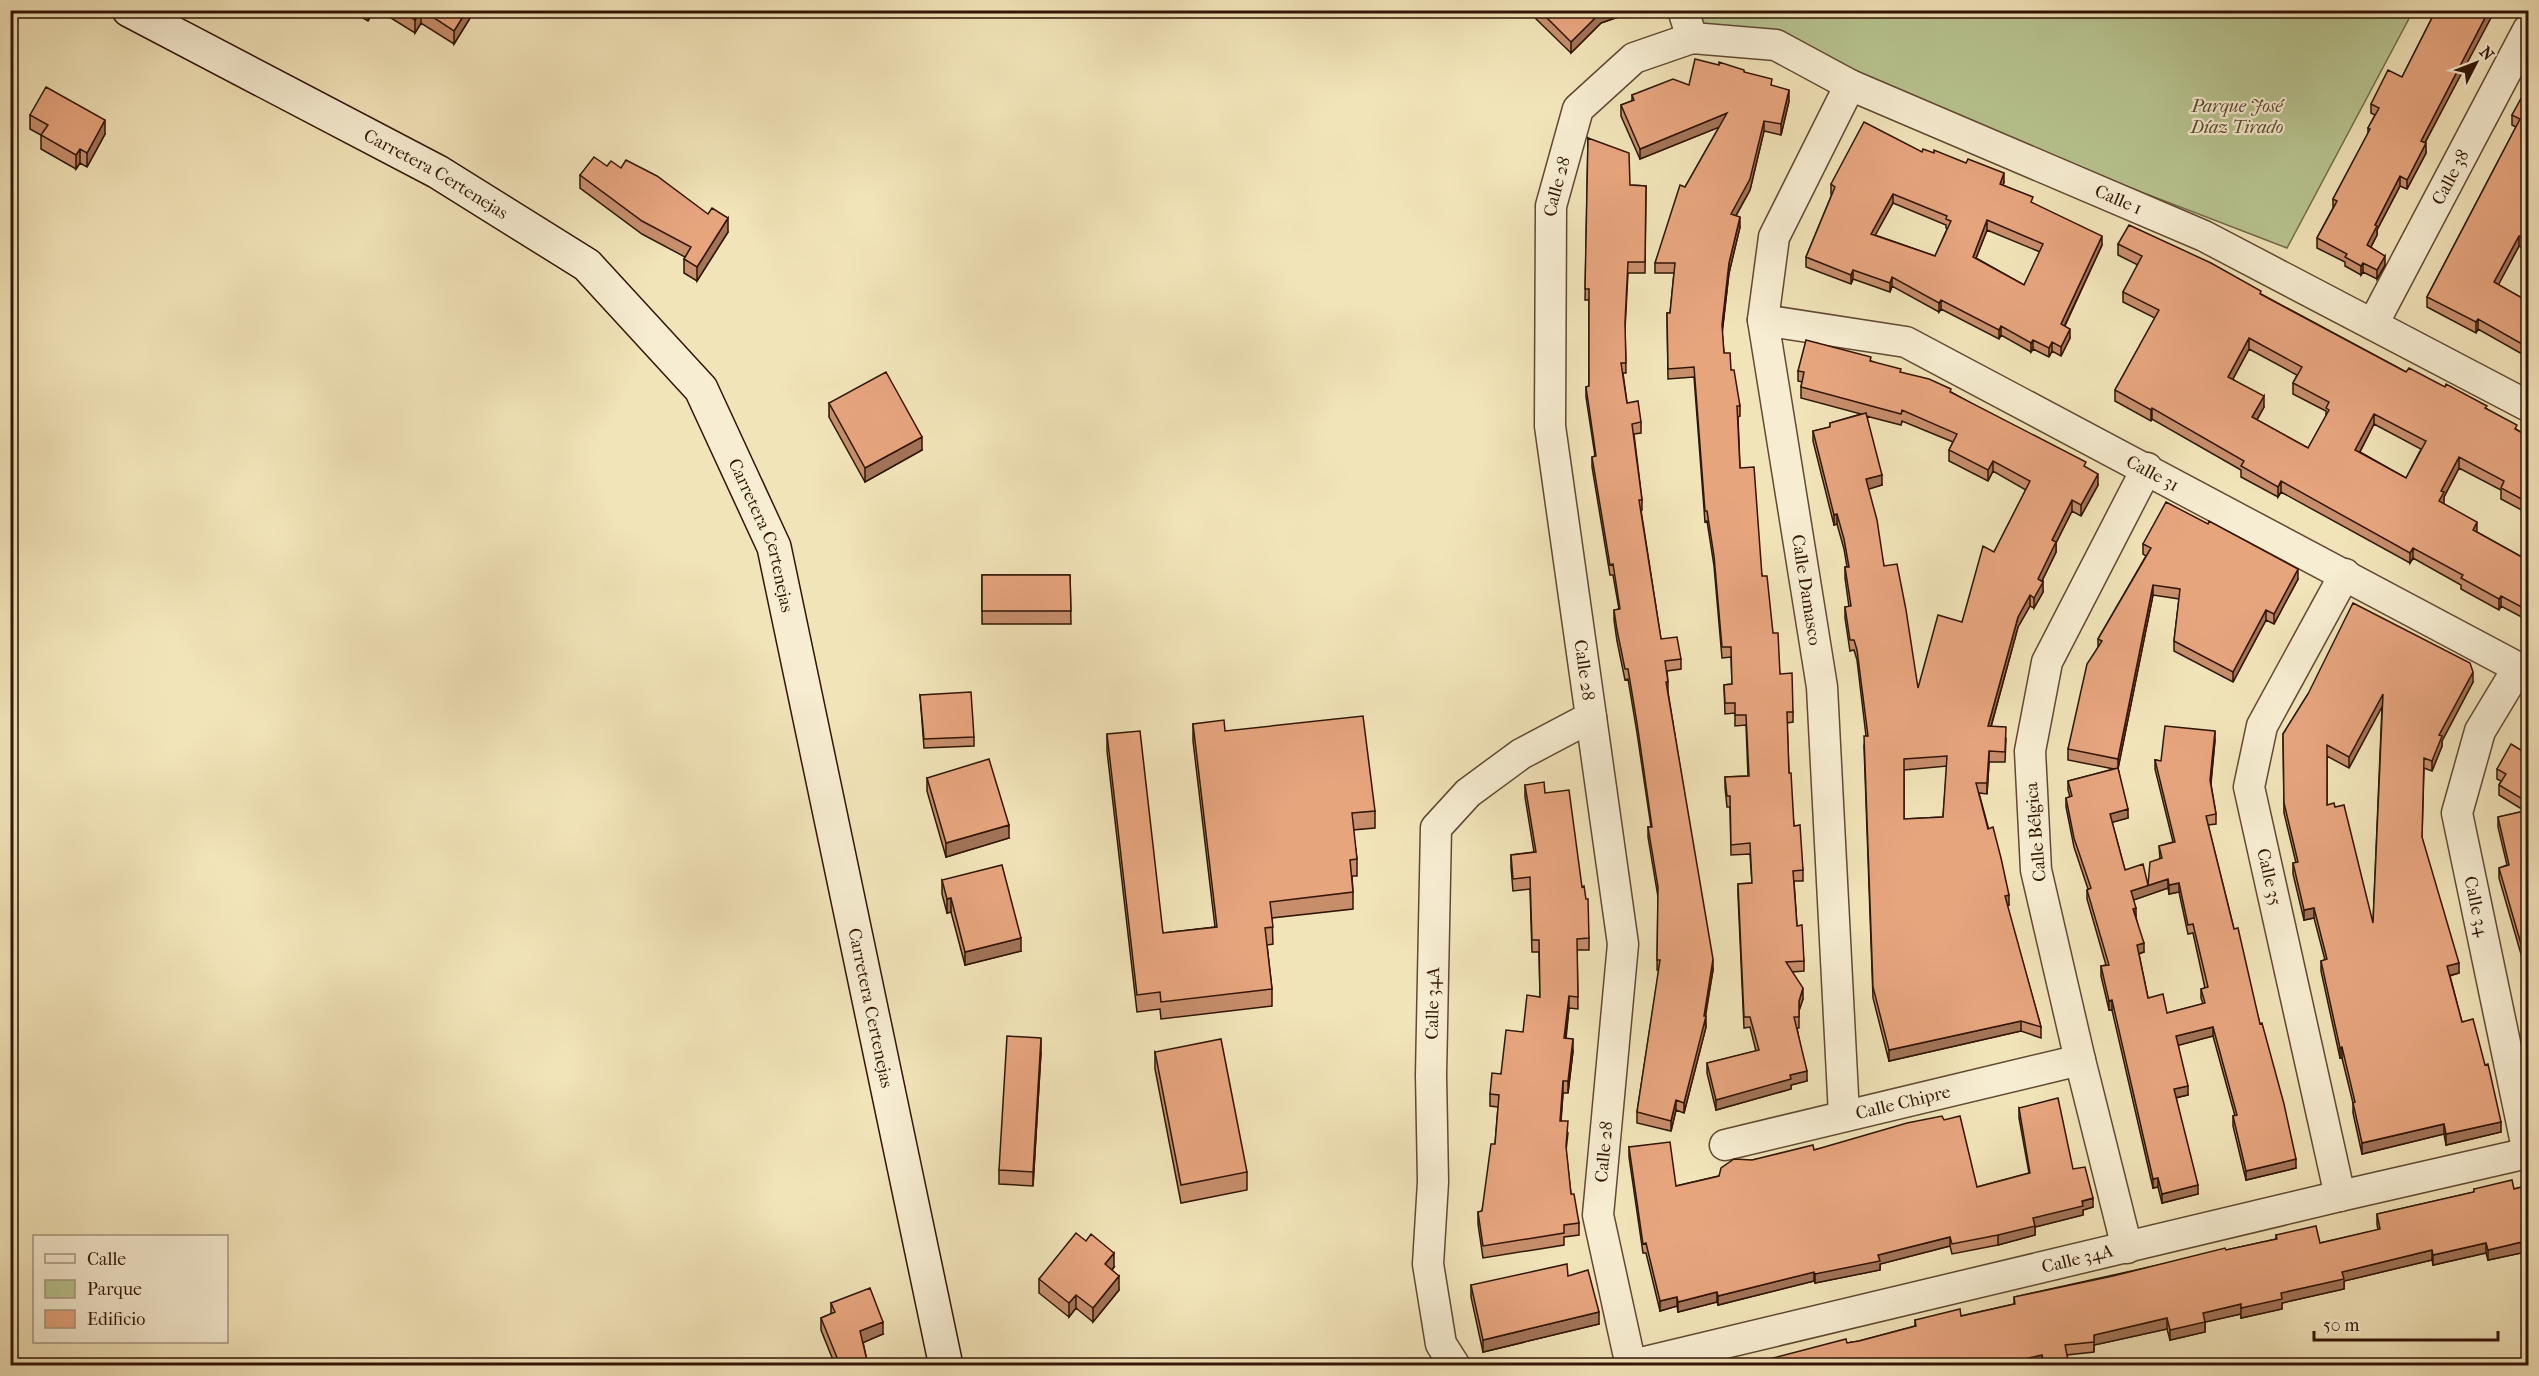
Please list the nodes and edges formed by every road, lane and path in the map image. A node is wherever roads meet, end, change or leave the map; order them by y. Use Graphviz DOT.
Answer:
graph roads {
  1 [pos="129,10"];
  2 [pos="1683,10"];
  3 [pos="2529,30"];
  4 [pos="1692,38"];
  5 [pos="1850,85"];
  6 [pos="1763,320"];
  7 [pos="2373,324"];
  8 [pos="2529,406"];
  9 [pos="2147,468"];
  10 [pos="2345,574"];
  11 [pos="2523,671"];
  12 [pos="1591,717"];
  13 [pos="2080,1060"];
  14 [pos="1844,1115"];
  15 [pos="1725,1145"];
  16 [pos="2528,1153"];
  17 [pos="2340,1196"];
  18 [pos="2127,1248"];
  19 [pos="946,1365"];
  20 [pos="1455,1365"];
  21 [pos="1630,1365"];
  1 -- 19 [label="main road, Carretera Certenejas"];
  2 -- 4 [label="street"];
  3 -- 7 [label="street, Calle 38"];
  4 -- 5 [label="street, Calle 1"];
  4 -- 12 [label="street, Calle 28"];
  5 -- 6 [label="street, Calle Damasco"];
  5 -- 7 [label="street, Calle 1"];
  6 -- 9 [label="street, Calle 31"];
  6 -- 14 [label="street, Calle Damasco"];
  7 -- 8 [label="street, Calle 1"];
  9 -- 10 [label="street, Calle 31"];
  9 -- 13 [label="street, Calle Bélgica"];
  10 -- 11 [label="street, Calle 31"];
  10 -- 17 [label="street, Calle 35"];
  11 -- 16 [label="street, Calle 34"];
  12 -- 20 [label="street, Calle 34A"];
  12 -- 21 [label="street, Calle 28"];
  13 -- 14 [label="street, Calle Chipre"];
  13 -- 18 [label="street, Calle Bélgica"];
  14 -- 15 [label="street, Calle Chipre"];
  16 -- 17 [label="street, Calle 34A"];
  17 -- 18 [label="street, Calle 34A"];
  18 -- 21 [label="street, Calle 34A"];
}
